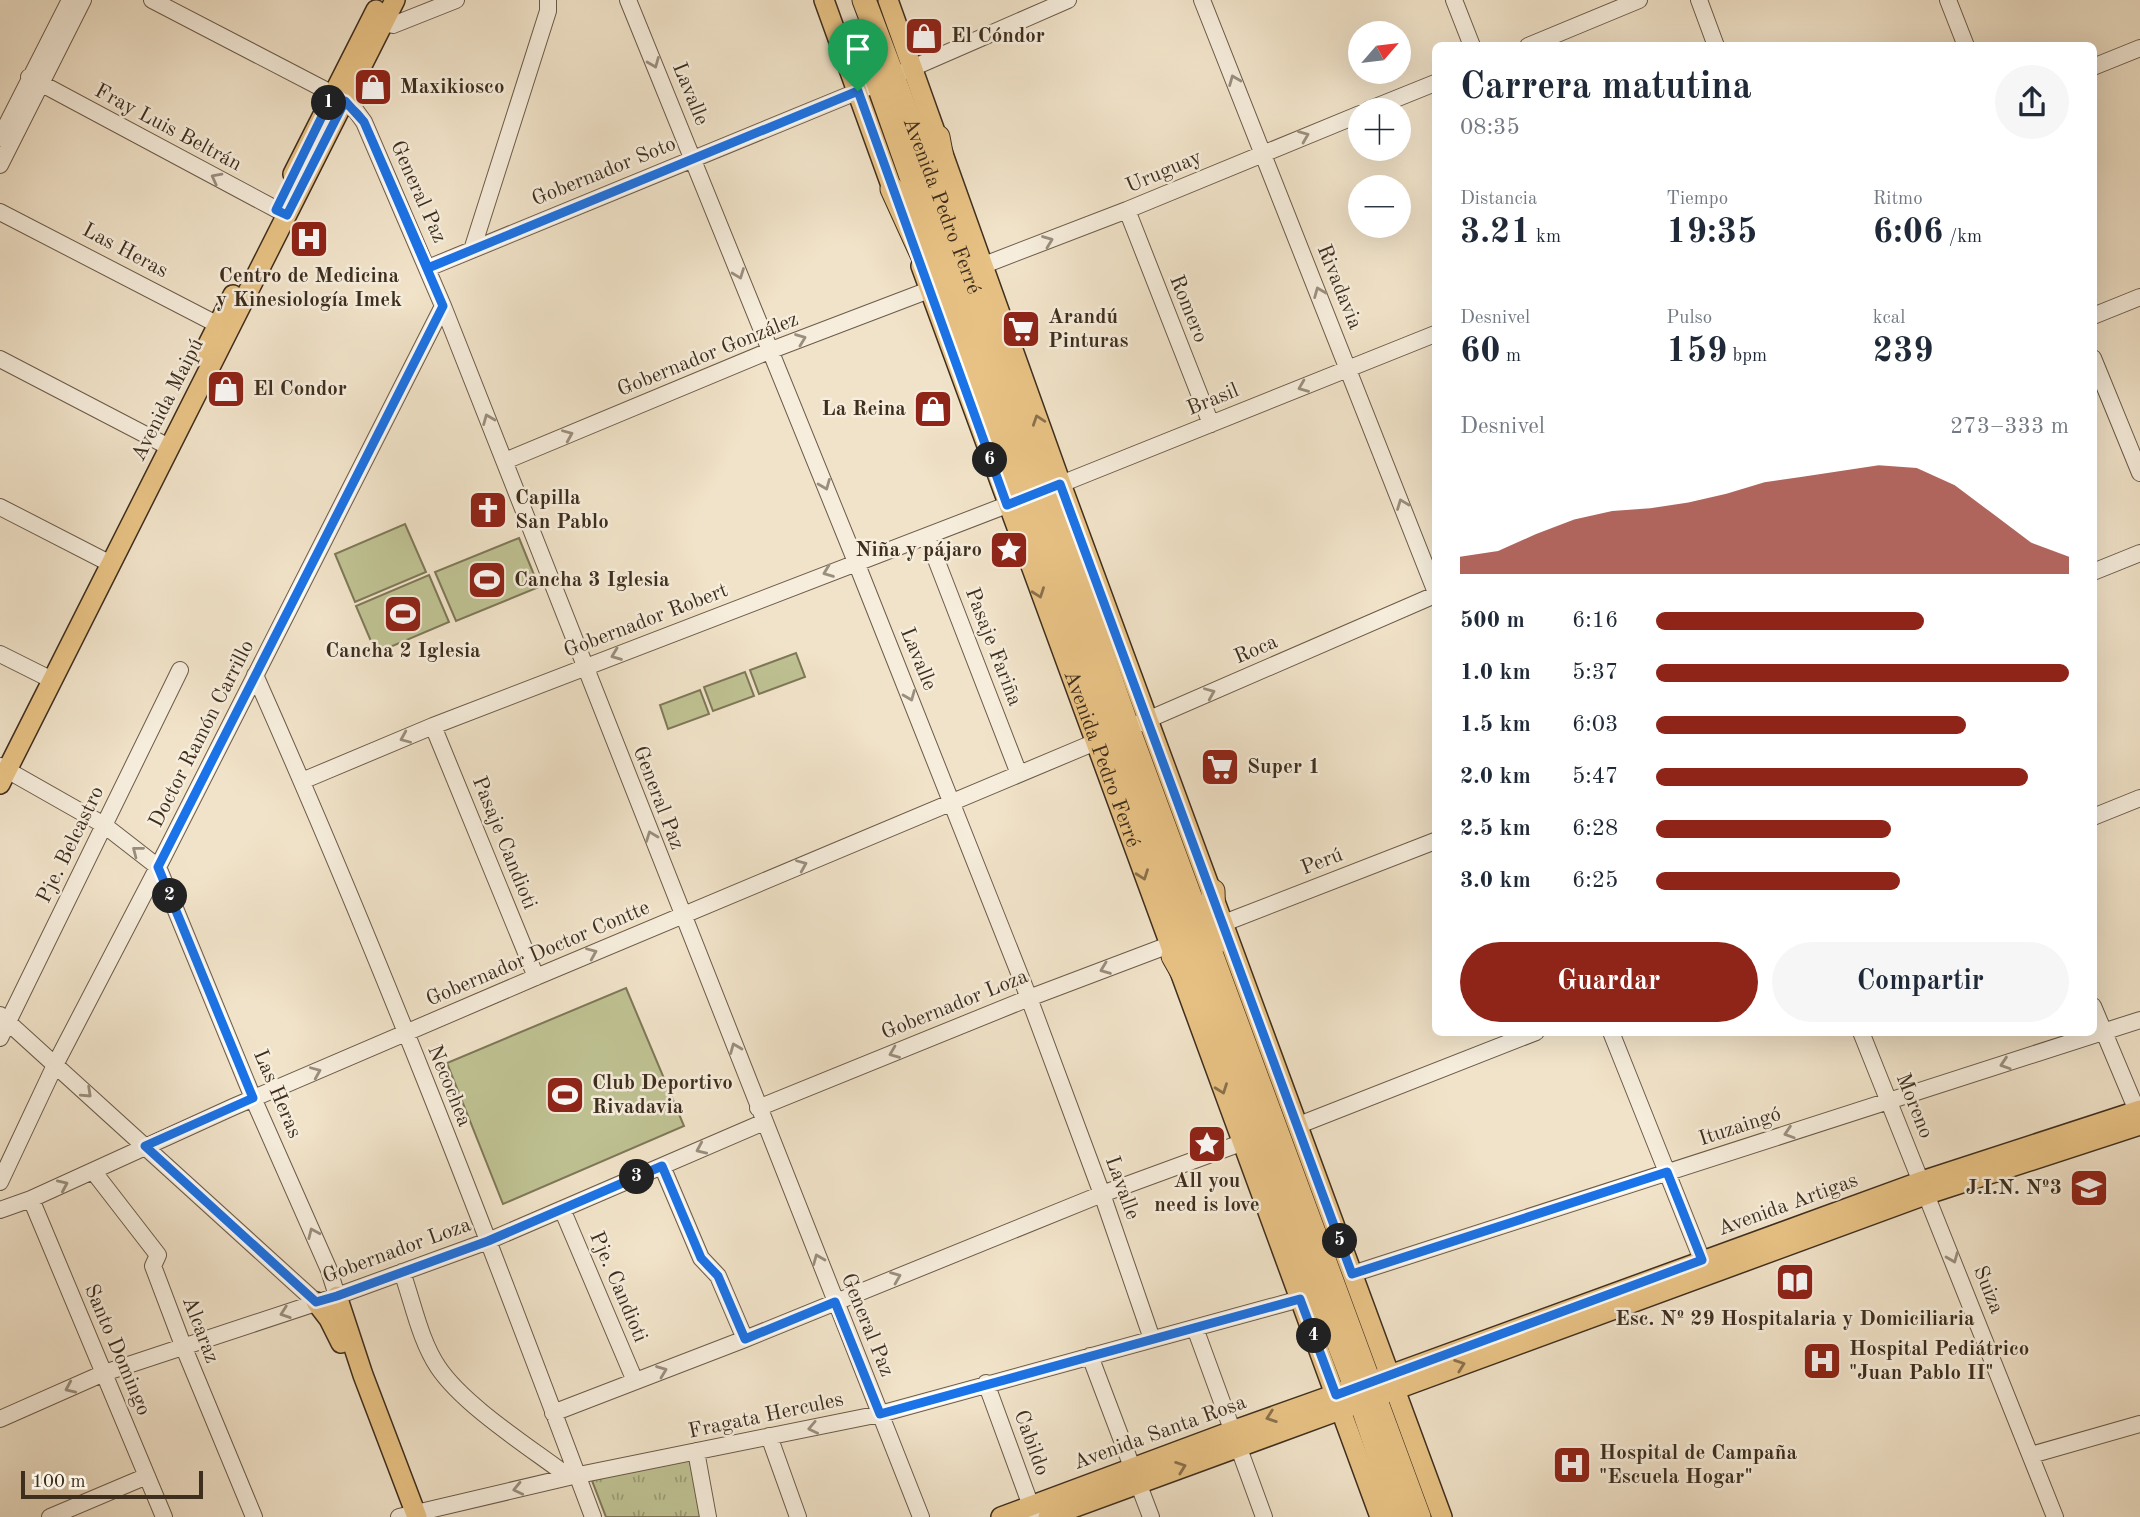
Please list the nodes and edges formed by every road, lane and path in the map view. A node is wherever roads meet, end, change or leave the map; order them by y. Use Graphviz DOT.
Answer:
graph roads {
  1 [pos="70,0"];
  2 [pos="83,0"];
  3 [pos="152,0"];
  4 [pos="381,0"];
  5 [pos="395,0"];
  6 [pos="456,0"];
  7 [pos="548,0"];
  8 [pos="628,0"];
  9 [pos="824,0"];
  10 [pos="847,0"];
  11 [pos="864,0"];
  12 [pos="887,0"];
  13 [pos="1068,0"];
  14 [pos="1202,0"];
  15 [pos="1454,0"];
  16 [pos="1639,0"];
  17 [pos="1699,0"];
  18 [pos="1948,0"];
  19 [pos="377,23"];
  20 [pos="1470,42"];
  21 [pos="1538,42"];
  22 [pos="1715,42"];
  23 [pos="1964,42"];
  24 [pos="2140,48"];
  25 [pos="2097,65"];
  26 [pos="35,80"];
  27 [pos="885,80"];
  28 [pos="1432,84"];
  29 [pos="339,98"];
  30 [pos="1398,98"];
  31 [pos="1348,119"];
  32 [pos="938,137"];
  33 [pos="0,138"];
  34 [pos="1263,153"];
  35 [pos="694,158"];
  36 [pos="0,165"];
  37 [pos="892,189"];
  38 [pos="1127,210"];
  39 [pos="0,212"];
  40 [pos="281,213"];
  41 [pos="471,250"];
  42 [pos="984,265"];
  43 [pos="428,268"];
  44 [pos="929,289"];
  45 [pos="974,291"];
  46 [pos="2140,297"];
  47 [pos="443,306"];
  48 [pos="2097,314"];
  49 [pos="224,328"];
  50 [pos="1432,335"];
  51 [pos="769,351"];
  52 [pos="0,359"];
  53 [pos="1349,368"];
  54 [pos="2097,368"];
  55 [pos="988,394"];
  56 [pos="1211,424"];
  57 [pos="164,444"];
  58 [pos="505,461"];
  59 [pos="2140,473"];
  60 [pos="1034,494"];
  61 [pos="0,507"];
  62 [pos="927,536"];
  63 [pos="2140,553"];
  64 [pos="105,561"];
  65 [pos="856,562"];
  66 [pos="2097,570"];
  67 [pos="1432,585"];
  68 [pos="1432,594"];
  69 [pos="0,654"];
  70 [pos="584,667"];
  71 [pos="180,670"];
  72 [pos="255,675"];
  73 [pos="47,677"];
  74 [pos="433,726"];
  75 [pos="1121,731"];
  76 [pos="2,769"];
  77 [pos="1019,774"];
  78 [pos="302,781"];
  79 [pos="2140,798"];
  80 [pos="952,802"];
  81 [pos="2097,815"];
  82 [pos="104,825"];
  83 [pos="1432,842"];
  84 [pos="158,867"];
  85 [pos="1213,891"];
  86 [pos="682,916"];
  87 [pos="1224,923"];
  88 [pos="1171,950"];
  89 [pos="536,976"];
  90 [pos="1029,998"];
  91 [pos="2097,1016"];
  92 [pos="4,1018"];
  93 [pos="2140,1020"];
  94 [pos="2103,1032"];
  95 [pos="405,1034"];
  96 [pos="2097,1034"];
  97 [pos="1526,1036"];
  98 [pos="1613,1036"];
  99 [pos="1863,1036"];
  100 [pos="2091,1036"];
  101 [pos="0,1038"];
  102 [pos="56,1063"];
  103 [pos="253,1098"];
  104 [pos="1889,1101"];
  105 [pos="761,1115"];
  106 [pos="2139,1116"];
  107 [pos="1270,1137"];
  108 [pos="145,1146"];
  109 [pos="662,1166"];
  110 [pos="93,1171"];
  111 [pos="1667,1172"];
  112 [pos="0,1182"];
  113 [pos="1925,1188"];
  114 [pos="1102,1194"];
  115 [pos="31,1199"];
  116 [pos="562,1209"];
  117 [pos="0,1210"];
  118 [pos="488,1241"];
  119 [pos="1702,1260"];
  120 [pos="402,1272"];
  121 [pos="1352,1274"];
  122 [pos="337,1296"];
  123 [pos="1300,1299"];
  124 [pos="316,1302"];
  125 [pos="835,1302"];
  126 [pos="1195,1328"];
  127 [pos="745,1339"];
  128 [pos="1152,1339"];
  129 [pos="184,1348"];
  130 [pos="1090,1356"];
  131 [pos="104,1373"];
  132 [pos="635,1381"];
  133 [pos="986,1383"];
  134 [pos="1366,1392"];
  135 [pos="553,1413"];
  136 [pos="880,1414"];
  137 [pos="0,1419"];
  138 [pos="2140,1423"];
  139 [pos="769,1436"];
  140 [pos="1235,1438"];
  141 [pos="696,1451"];
  142 [pos="2031,1455"];
  143 [pos="1135,1475"];
  144 [pos="146,1476"];
  145 [pos="573,1476"];
  146 [pos="1033,1511"];
  147 [pos="1082,1511"];
  148 [pos="409,1516"];
  149 [pos="50,1517"];
  150 [pos="164,1517"];
  151 [pos="254,1517"];
  152 [pos="593,1517"];
  153 [pos="708,1517"];
  154 [pos="798,1517"];
  155 [pos="920,1517"];
  156 [pos="1001,1517"];
  157 [pos="1048,1517"];
  158 [pos="1151,1517"];
  159 [pos="1264,1517"];
  160 [pos="1380,1517"];
  161 [pos="1400,1517"];
  162 [pos="1419,1517"];
  163 [pos="1442,1517"];
  164 [pos="2055,1517"];
  1 -- 26 [label="street"];
  2 -- 26 [label="street"];
  3 -- 29 [label="street"];
  4 -- 19 [label="main road, Avenida Maipú"];
  5 -- 19 [label="main road, Avenida Maipú"];
  6 -- 19 [label="street"];
  7 -- 41 [label="street"];
  8 -- 35 [label="street, Lavalle, one-way"];
  9 -- 27 [label="main road, Avenida Pedro Ferré"];
  10 -- 27 [label="highway, Avenida Pedro Ferré"];
  11 -- 27 [label="highway, Avenida Pedro Ferré"];
  12 -- 27 [label="main road, Avenida Pedro Ferré"];
  13 -- 27 [label="street, Gobernador Soto"];
  34 -- 14 [label="street, Rivadavia, one-way"];
  15 -- 20 [label="street"];
  16 -- 21 [label="street"];
  17 -- 22 [label="street"];
  18 -- 23 [label="street"];
  19 -- 29 [label="main road, Avenida Maipú"];
  24 -- 25 [label="street"];
  26 -- 33 [label="street"];
  26 -- 36 [label="street"];
  40 -- 26 [label="street, Fray Luis Beltrán, one-way"];
  27 -- 32 [label="main road, Avenida Pedro Ferré"];
  27 -- 35 [label="street, Gobernador Soto"];
  27 -- 37 [label="main road, Avenida Pedro Ferré"];
  27 -- 45 [label="highway, Avenida Pedro Ferré"];
  27 -- 55 [label="highway, Avenida Pedro Ferré"];
  28 -- 30 [label="street"];
  29 -- 40 [label="main road, Avenida Maipú"];
  29 -- 43 [label="street, General Paz"];
  34 -- 31 [label="street, Uruguay, one-way"];
  32 -- 42 [label="main road, Avenida Pedro Ferré"];
  32 -- 45 [label="highway"];
  34 -- 38 [label="street, Uruguay"];
  53 -- 34 [label="street, Rivadavia, one-way"];
  35 -- 41 [label="street, Gobernador Soto"];
  35 -- 51 [label="street, Lavalle, one-way"];
  37 -- 44 [label="main road, Avenida Pedro Ferré"];
  37 -- 55 [label="highway"];
  42 -- 38 [label="street, Uruguay, one-way"];
  38 -- 56 [label="street, Romero"];
  39 -- 49 [label="street, Las Heras"];
  40 -- 49 [label="main road, Avenida Maipú"];
  41 -- 43 [label="street, Gobernador Soto"];
  60 -- 42 [label="main road, Avenida Pedro Ferré, one-way"];
  43 -- 47 [label="street, General Paz"];
  51 -- 44 [label="street, Gobernador González, one-way"];
  44 -- 60 [label="main road, Avenida Pedro Ferré"];
  45 -- 60 [label="highway, Avenida Pedro Ferré"];
  46 -- 48 [label="street"];
  58 -- 47 [label="street, General Paz, one-way"];
  47 -- 72 [label="street, Doctor Ramón Carrillo"];
  49 -- 57 [label="main road, Avenida Maipú"];
  50 -- 53 [label="street, Brasil"];
  58 -- 51 [label="street, Gobernador González, one-way"];
  51 -- 65 [label="street, Lavalle, one-way"];
  52 -- 57 [label="street"];
  53 -- 56 [label="street, Brasil, one-way"];
  67 -- 53 [label="street, Rivadavia, one-way"];
  54 -- 59 [label="street"];
  55 -- 60 [label="highway, Avenida Pedro Ferré"];
  56 -- 60 [label="street, Brasil"];
  57 -- 64 [label="main road, Avenida Maipú"];
  58 -- 70 [label="street, General Paz"];
  60 -- 62 [label="street, Gobernador Robert"];
  60 -- 75 [label="highway, Avenida Pedro Ferré"];
  60 -- 75 [label="main road, Avenida Pedro Ferré"];
  61 -- 64 [label="street"];
  62 -- 65 [label="street, Gobernador Robert"];
  62 -- 77 [label="street, Pasaje Fariña"];
  63 -- 66 [label="street"];
  64 -- 73 [label="main road, Avenida Maipú"];
  65 -- 70 [label="street, Gobernador Robert, one-way"];
  65 -- 80 [label="street, Lavalle, one-way"];
  75 -- 68 [label="street, Roca, one-way"];
  69 -- 73 [label="street"];
  70 -- 74 [label="street, Gobernador Robert"];
  86 -- 70 [label="street, General Paz, one-way"];
  71 -- 82 [label="street, Pje. Belcastro"];
  72 -- 78 [label="street, Necochea"];
  72 -- 84 [label="street, Doctor Ramón Carrillo"];
  73 -- 76 [label="main road, Avenida Maipú"];
  74 -- 78 [label="street, Gobernador Robert, one-way"];
  74 -- 89 [label="street, Pasaje Candioti"];
  75 -- 77 [label="street, Gobernador Doctor Contte"];
  75 -- 85 [label="main road, Avenida Pedro Ferré"];
  75 -- 88 [label="main road, Avenida Pedro Ferré, one-way"];
  75 -- 107 [label="highway, Avenida Pedro Ferré"];
  76 -- 82 [label="street, Las Heras"];
  77 -- 80 [label="street, Gobernador Doctor Contte"];
  78 -- 95 [label="street, Necochea"];
  79 -- 81 [label="street"];
  86 -- 80 [label="street, Gobernador Doctor Contte, one-way"];
  80 -- 90 [label="street, Lavalle"];
  84 -- 82 [label="street, Las Heras, one-way"];
  82 -- 92 [label="street, Pje. Belcastro"];
  83 -- 87 [label="street, Perú"];
  84 -- 102 [label="street, Doctor Ramón Carrillo"];
  84 -- 103 [label="street, Las Heras"];
  85 -- 87 [label="main road, Avenida Pedro Ferré"];
  85 -- 107 [label="highway"];
  89 -- 86 [label="street, Gobernador Doctor Contte, one-way"];
  105 -- 86 [label="street, General Paz, one-way"];
  87 -- 107 [label="main road, Avenida Pedro Ferré"];
  88 -- 90 [label="street, Gobernador Loza, one-way"];
  88 -- 107 [label="highway, one-way"];
  89 -- 95 [label="street, Gobernador Doctor Contte"];
  90 -- 105 [label="street, Gobernador Loza, one-way"];
  90 -- 114 [label="street, Lavalle"];
  91 -- 94 [label="street"];
  92 -- 101 [label="street, Pje. Belcastro"];
  92 -- 102 [label="street"];
  93 -- 94 [label="street, Ituzaingó"];
  94 -- 96 [label="street, Ituzaingó, one-way"];
  94 -- 106 [label="street"];
  103 -- 95 [label="street, Gobernador Doctor Contte, one-way"];
  95 -- 118 [label="street, Necochea"];
  97 -- 107 [label="street"];
  98 -- 111 [label="street"];
  99 -- 104 [label="street, Moreno"];
  100 -- 104 [label="street, Ituzaingó, one-way"];
  102 -- 108 [label="street, one-way"];
  102 -- 112 [label="street, Doctor Ramón Carrillo"];
  103 -- 108 [label="street, Gobernador Doctor Contte"];
  122 -- 103 [label="street, Las Heras, one-way"];
  104 -- 111 [label="street, Ituzaingó, one-way"];
  104 -- 113 [label="street, Moreno"];
  105 -- 109 [label="street, Gobernador Loza, one-way"];
  125 -- 105 [label="street, General Paz, one-way"];
  106 -- 113 [label="main road, Avenida Artigas"];
  107 -- 114 [label="street"];
  107 -- 121 [label="main road, Avenida Pedro Ferré"];
  107 -- 123 [label="main road, Avenida Pedro Ferré"];
  107 -- 134 [label="highway, Avenida Pedro Ferré"];
  108 -- 110 [label="street, Gobernador Doctor Contte"];
  108 -- 124 [label="street"];
  109 -- 116 [label="street, Gobernador Loza"];
  109 -- 127 [label="street"];
  115 -- 110 [label="street, Gobernador Doctor Contte, one-way"];
  110 -- 129 [label="street, Alcaraz"];
  111 -- 119 [label="street"];
  111 -- 121 [label="street, Ituzaingó"];
  113 -- 119 [label="main road, Avenida Artigas"];
  134 -- 113 [label="main road, Avenida Artigas, one-way"];
  113 -- 142 [label="street, Suiza, one-way"];
  125 -- 114 [label="street, one-way"];
  114 -- 128 [label="street, Lavalle"];
  115 -- 117 [label="street, Gobernador Doctor Contte"];
  115 -- 131 [label="street, Santo Domingo"];
  116 -- 118 [label="street, Gobernador Loza"];
  116 -- 132 [label="street, Pje. Candioti"];
  118 -- 120 [label="street, Gobernador Loza"];
  118 -- 135 [label="street, Necochea"];
  119 -- 134 [label="main road, Avenida Artigas"];
  120 -- 122 [label="street, Gobernador Loza"];
  120 -- 145 [label="street"];
  121 -- 134 [label="main road, Avenida Pedro Ferré"];
  122 -- 124 [label="street, Gobernador Loza"];
  122 -- 148 [label="main road, Las Heras"];
  123 -- 126 [label="street, Fragata Hercules"];
  123 -- 134 [label="main road, Avenida Pedro Ferré"];
  124 -- 129 [label="street, Gobernador Loza, one-way"];
  124 -- 148 [label="main road"];
  125 -- 127 [label="street"];
  125 -- 136 [label="street, General Paz"];
  126 -- 128 [label="street, Fragata Hercules"];
  126 -- 140 [label="street"];
  132 -- 127 [label="street, one-way"];
  128 -- 130 [label="street, Fragata Hercules"];
  129 -- 131 [label="street, Gobernador Loza"];
  129 -- 151 [label="street, Alcaraz"];
  130 -- 133 [label="street, Fragata Hercules"];
  130 -- 143 [label="street"];
  131 -- 137 [label="street, Gobernador Loza, one-way"];
  131 -- 144 [label="street, Santo Domingo"];
  132 -- 135 [label="street"];
  133 -- 136 [label="street, Fragata Hercules"];
  133 -- 146 [label="street, Cabildo"];
  134 -- 140 [label="main road, Avenida Santa Rosa"];
  134 -- 160 [label="main road, Avenida Pedro Ferré"];
  134 -- 161 [label="highway, Avenida Pedro Ferré"];
  134 -- 162 [label="highway, Avenida Pedro Ferré"];
  134 -- 163 [label="main road, Avenida Pedro Ferré"];
  135 -- 145 [label="street, Necochea"];
  136 -- 139 [label="street, Fragata Hercules, one-way"];
  136 -- 155 [label="street, General Paz"];
  138 -- 142 [label="street"];
  139 -- 141 [label="street, Fragata Hercules"];
  139 -- 154 [label="street"];
  140 -- 143 [label="main road, Avenida Santa Rosa"];
  140 -- 159 [label="street"];
  141 -- 145 [label="street, Fragata Hercules"];
  141 -- 153 [label="street"];
  142 -- 164 [label="street, Suiza"];
  143 -- 146 [label="main road, Avenida Santa Rosa"];
  143 -- 147 [label="main road, Avenida Santa Rosa"];
  143 -- 158 [label="street"];
  144 -- 149 [label="street"];
  144 -- 150 [label="street, Santo Domingo"];
  145 -- 148 [label="street, Fragata Hercules, one-way"];
  145 -- 152 [label="street, Necochea"];
  146 -- 156 [label="main road, Avenida Santa Rosa"];
  147 -- 157 [label="main road, Avenida Santa Rosa"];
}
